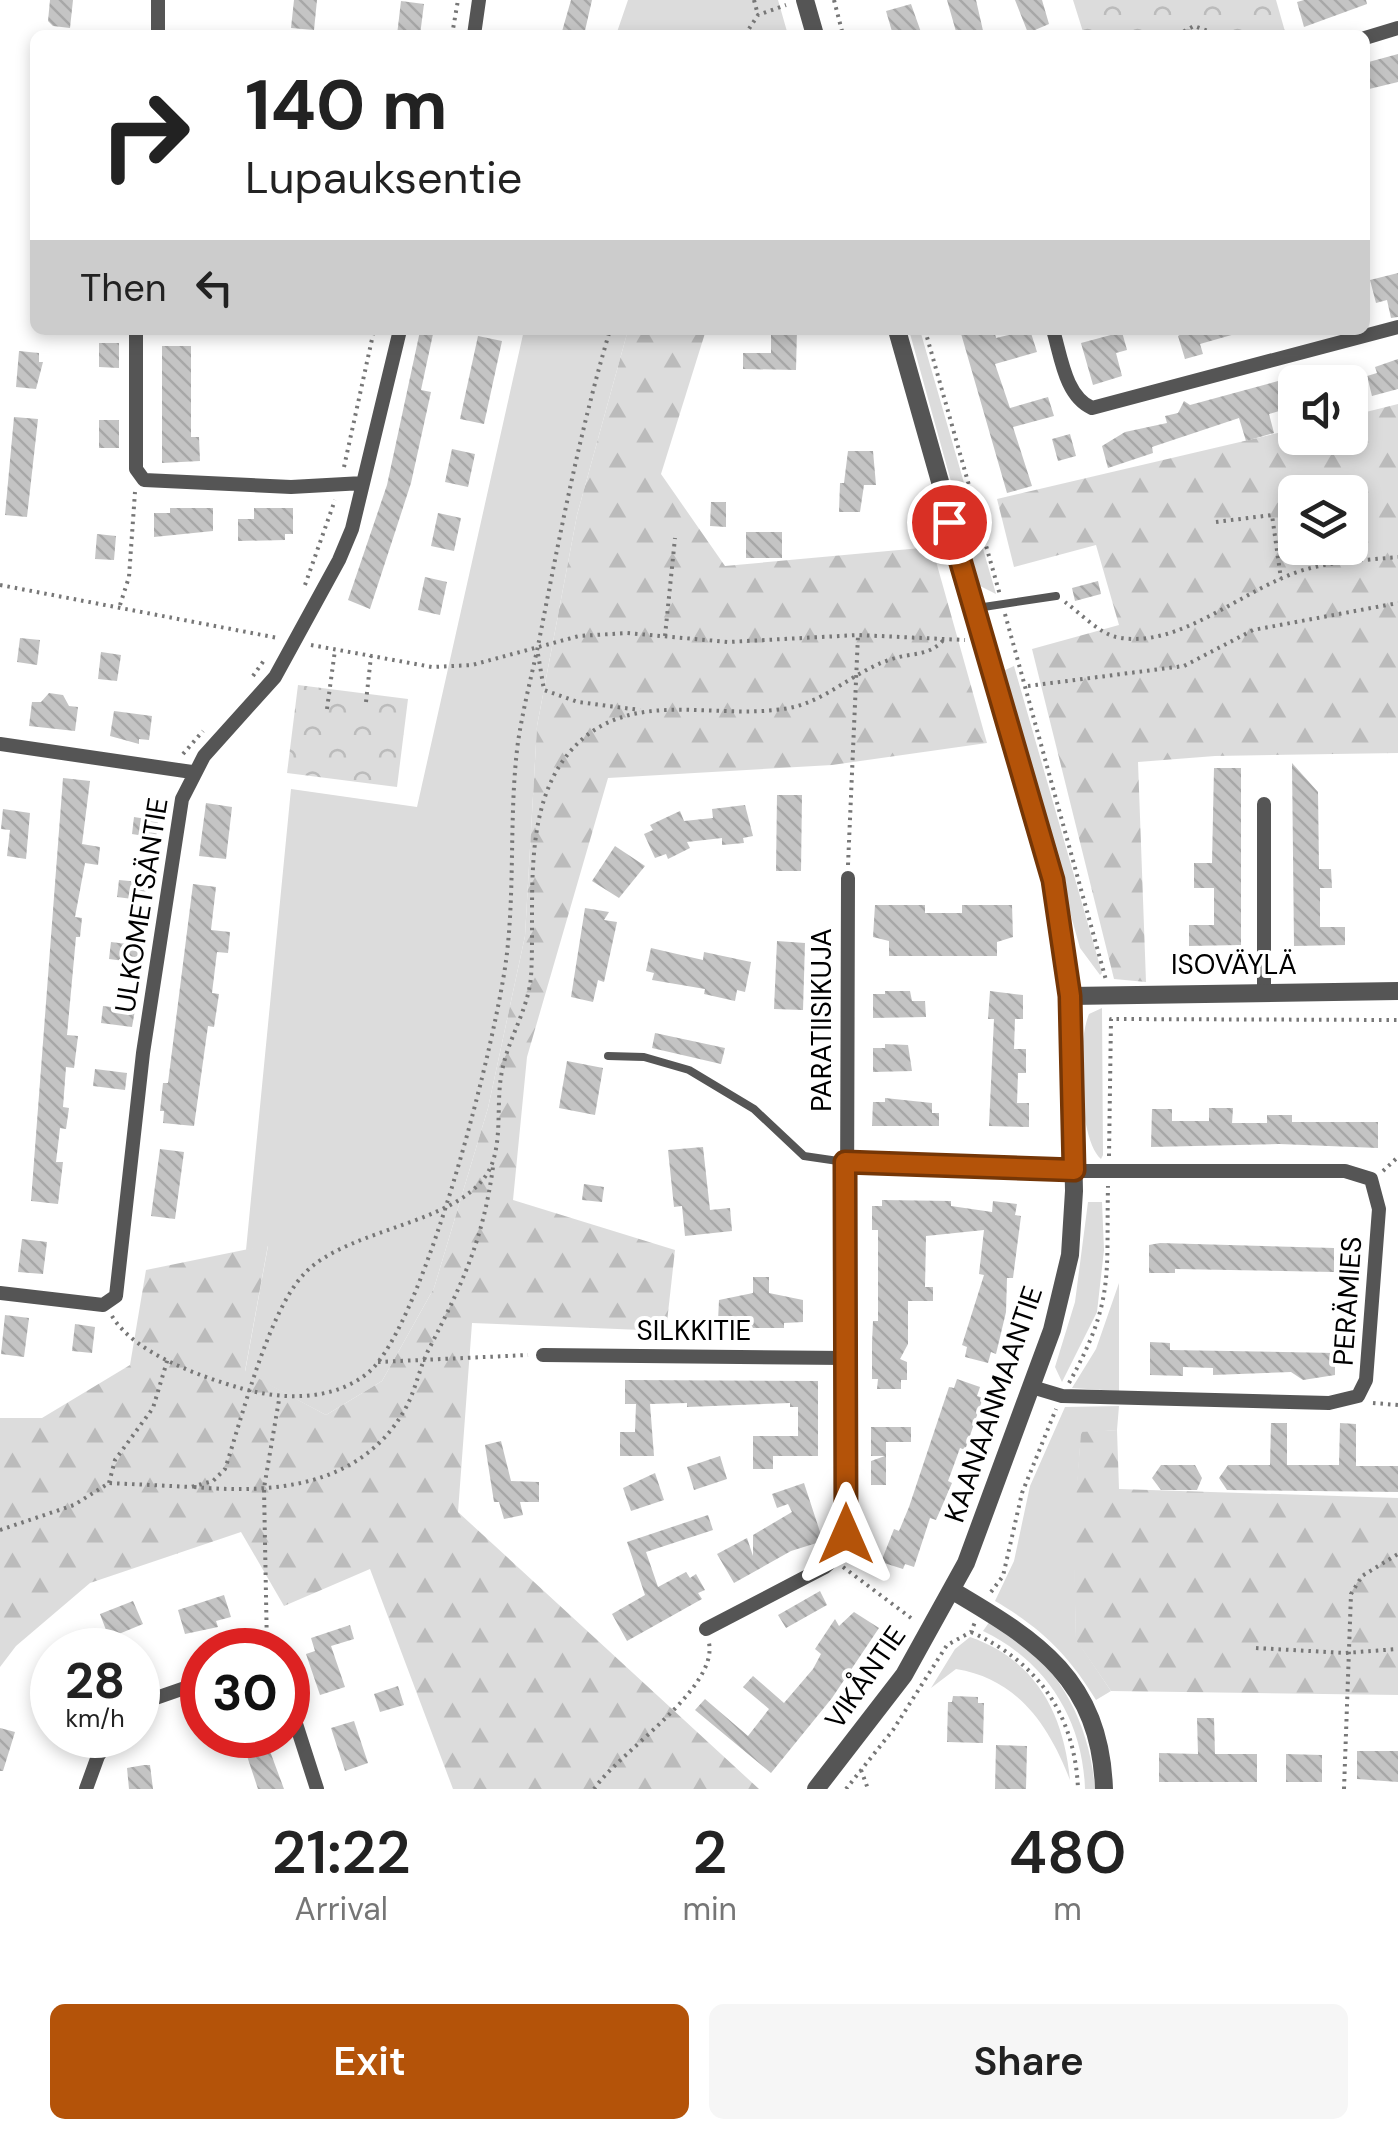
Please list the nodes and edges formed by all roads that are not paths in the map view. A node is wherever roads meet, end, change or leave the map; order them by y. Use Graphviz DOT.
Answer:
graph roads {
  1 [pos="158,0"];
  2 [pos="478,0"];
  3 [pos="805,0"];
  4 [pos="1398,28"];
  5 [pos="158,30"];
  6 [pos="475,30"];
  7 [pos="814,30"];
  8 [pos="1370,36"];
  9 [pos="1398,327"];
  10 [pos="1370,334"];
  11 [pos="136,335"];
  12 [pos="399,335"];
  13 [pos="899,335"];
  14 [pos="1055,335"];
  15 [pos="1368,335"];
  16 [pos="363,483"];
  17 [pos="1056,596"];
  18 [pos="975,609"];
  19 [pos="0,744"];
  20 [pos="192,772"];
  21 [pos="1264,804"];
  22 [pos="848,878"];
  23 [pos="1264,991"];
  24 [pos="1398,991"];
  25 [pos="1070,996"];
  26 [pos="608,1056"];
  27 [pos="845,1162"];
  28 [pos="1074,1170"];
  29 [pos="0,1293"];
  30 [pos="543,1354"];
  31 [pos="845,1358"];
  32 [pos="1032,1387"];
  33 [pos="953,1591"];
  34 [pos="706,1629"];
  35 [pos="97,1758"];
  36 [pos="307,1758"];
  37 [pos="86,1789"];
  38 [pos="317,1789"];
  39 [pos="816,1789"];
  40 [pos="1104,1789"];
  1 -- 5 [label="street"];
  2 -- 6 [label="street"];
  3 -- 7 [label="street"];
  4 -- 8 [label="street"];
  9 -- 10 [label="street"];
  11 -- 16 [label="street"];
  12 -- 16 [label="street, ULKOMETSÄNTIE"];
  13 -- 18 [label="street, KAANAANMAANTIE"];
  14 -- 15 [label="street"];
  16 -- 20 [label="street, ULKOMETSÄNTIE"];
  17 -- 18 [label="lane"];
  18 -- 25 [label="street, KAANAANMAANTIE"];
  19 -- 20 [label="street"];
  20 -- 29 [label="street, ULKOMETSÄNTIE"];
  21 -- 23 [label="street"];
  22 -- 27 [label="street, PARATIISIKUJA"];
  23 -- 24 [label="street, ISOVÄYLÄ"];
  23 -- 25 [label="street, ISOVÄYLÄ"];
  25 -- 28 [label="street, KAANAANMAANTIE"];
  26 -- 27 [label="lane"];
  27 -- 28 [label="street"];
  27 -- 31 [label="street, PARATIISIKUJA"];
  28 -- 32 [label="street, KAANAANMAANTIE"];
  28 -- 32 [label="street, PERÄMIES"];
  30 -- 31 [label="street, SILKKITIE"];
  31 -- 34 [label="street, PARATIISIKUJA"];
  32 -- 33 [label="street, KAANAANMAANTIE"];
  33 -- 39 [label="street, VIKÅNTIE"];
  33 -- 40 [label="street"];
  35 -- 37 [label="street"];
  36 -- 38 [label="street"];
}
